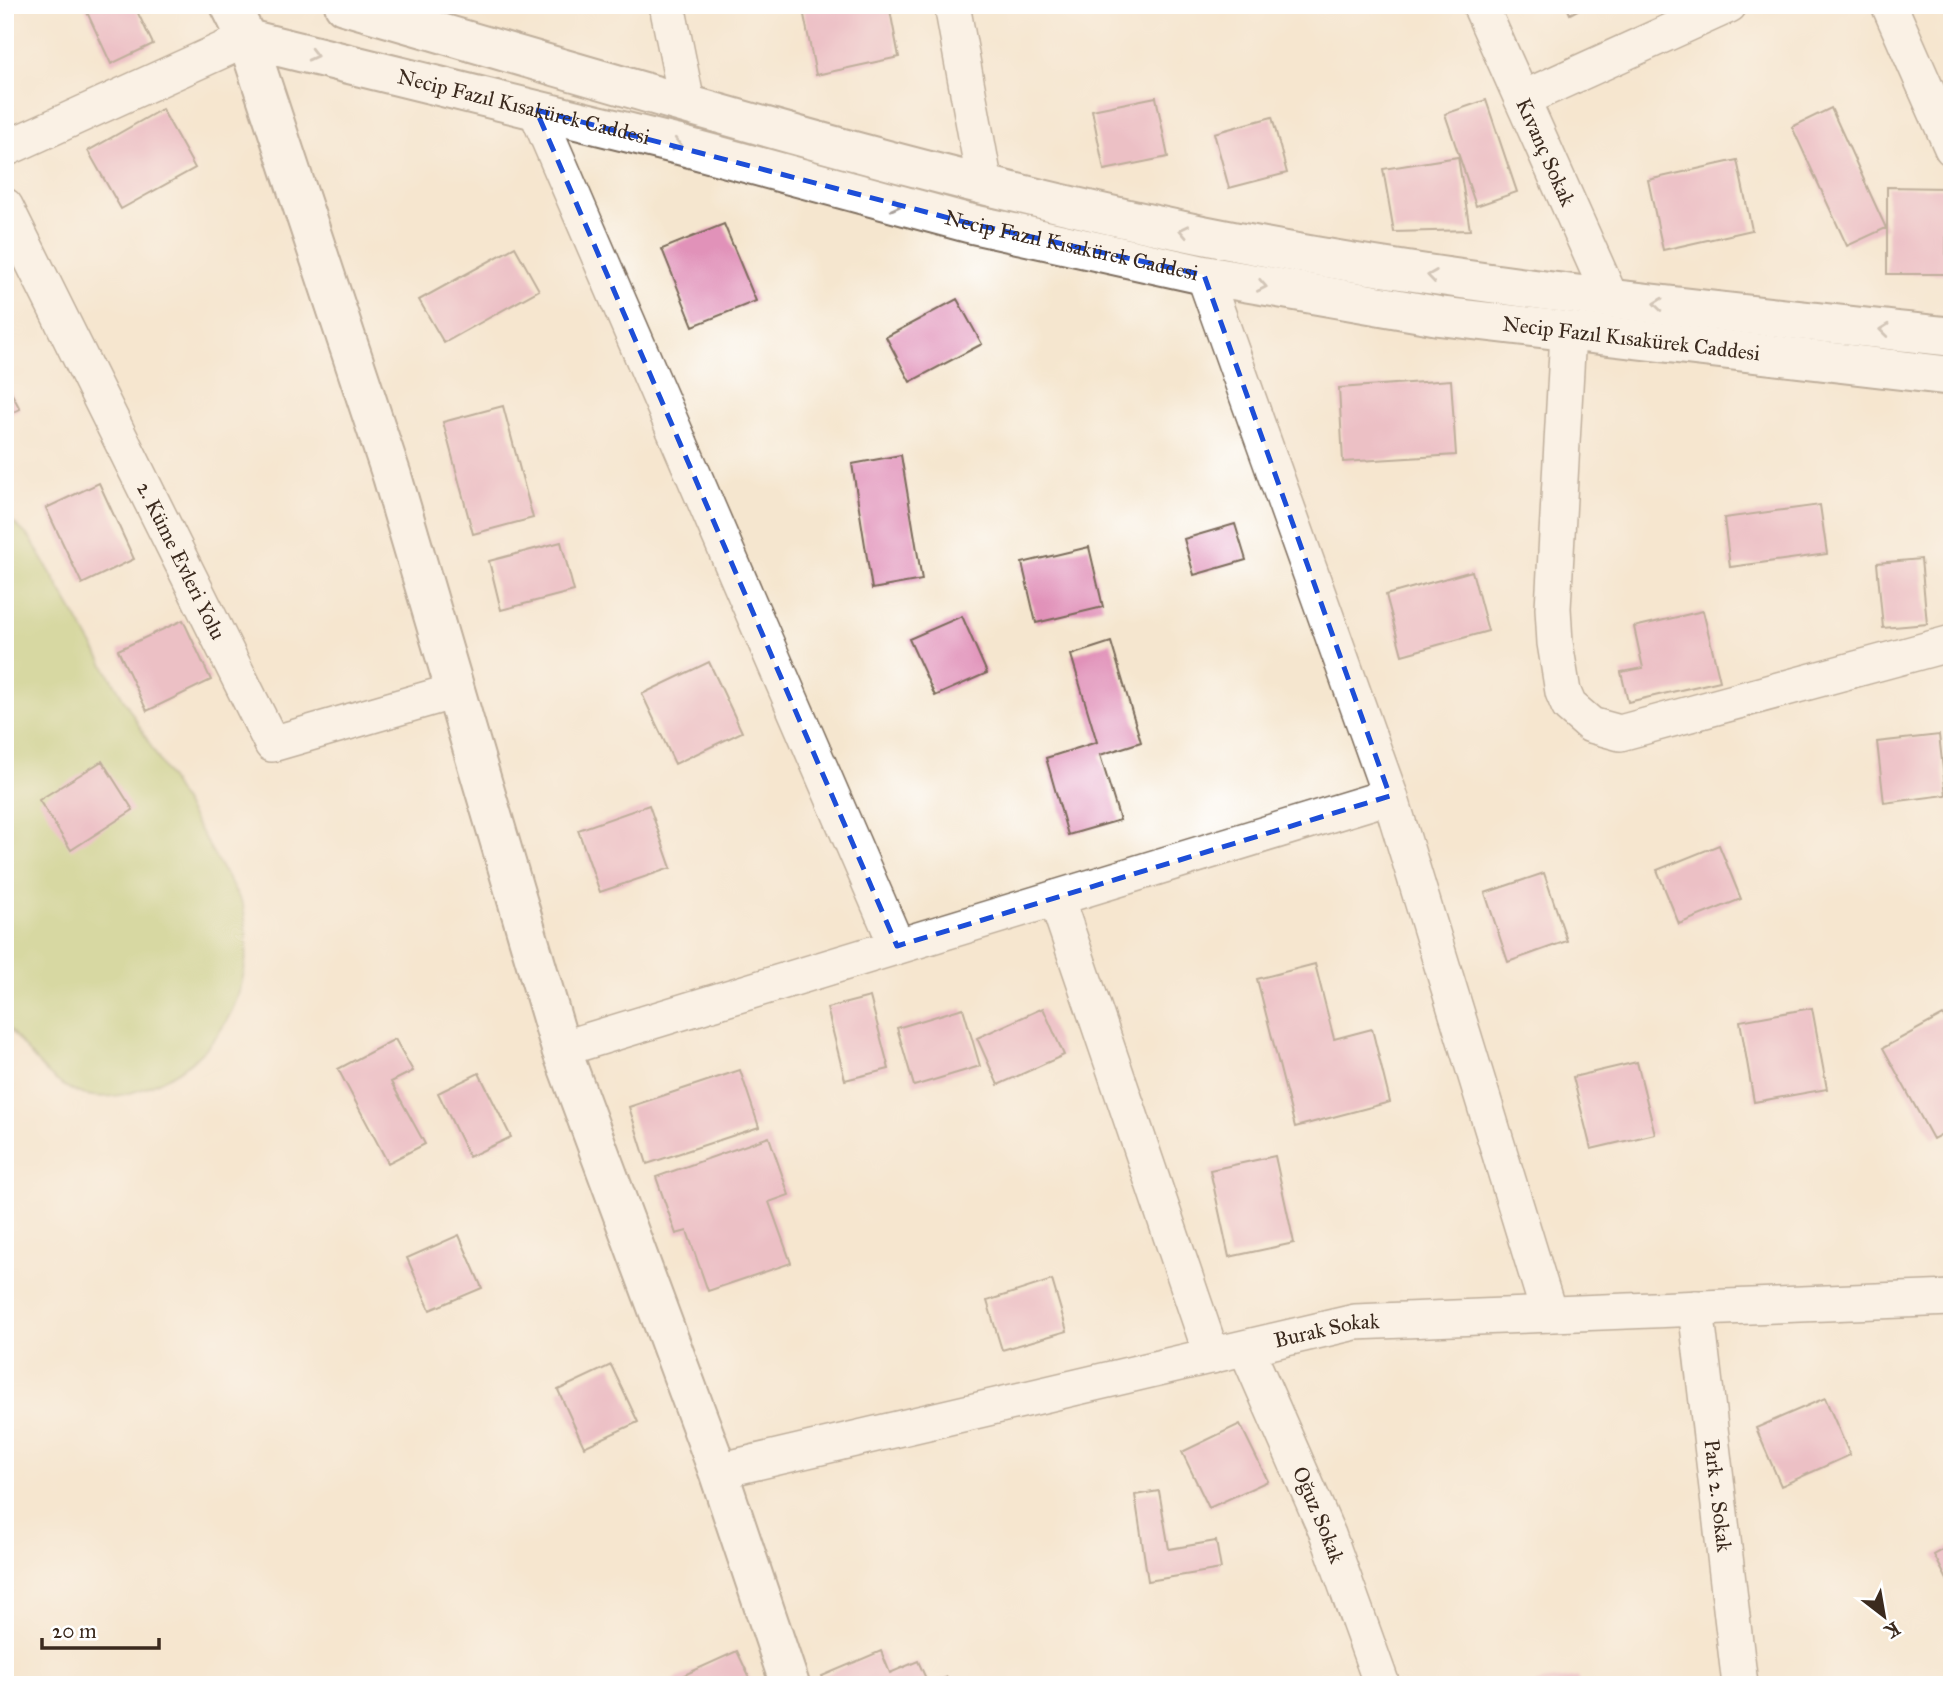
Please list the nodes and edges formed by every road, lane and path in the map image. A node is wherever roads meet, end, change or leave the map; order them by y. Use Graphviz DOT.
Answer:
graph roads {
  1 [pos="230,5"];
  2 [pos="344,5"];
  3 [pos="667,5"];
  4 [pos="952,5"];
  5 [pos="1480,5"];
  6 [pos="1729,5"];
  7 [pos="1889,5"];
  8 [pos="247,39"];
  9 [pos="1522,99"];
  10 [pos="687,103"];
  11 [pos="536,110"];
  12 [pos="1952,148"];
  13 [pos="5,149"];
  14 [pos="985,186"];
  15 [pos="5,206"];
  16 [pos="1205,275"];
  17 [pos="1611,299"];
  18 [pos="1568,333"];
  19 [pos="1952,337"];
  20 [pos="1952,376"];
  21 [pos="1952,643"];
  22 [pos="455,691"];
  23 [pos="1390,796"];
  24 [pos="1056,898"];
  25 [pos="897,946"];
  26 [pos="561,1049"];
  27 [pos="1952,1298"];
  28 [pos="1696,1308"];
  29 [pos="1549,1314"];
  30 [pos="1246,1348"];
  31 [pos="1212,1356"];
  32 [pos="718,1471"];
  33 [pos="790,1685"];
  34 [pos="1382,1685"];
  35 [pos="1740,1685"];
  1 -- 8 [label="street"];
  2 -- 10 [label="street, Necip Fazıl Kısakürek Caddesi"];
  3 -- 10 [label="street"];
  4 -- 14 [label="street"];
  5 -- 9 [label="street, Kıvanç Sokak"];
  6 -- 9 [label="street"];
  7 -- 12 [label="street"];
  8 -- 11 [label="street, Necip Fazıl Kısakürek Caddesi, one-way"];
  8 -- 13 [label="street"];
  8 -- 22 [label="street"];
  9 -- 17 [label="street, Kıvanç Sokak"];
  10 -- 14 [label="street, Necip Fazıl Kısakürek Caddesi"];
  11 -- 16 [label="street, Necip Fazıl Kısakürek Caddesi, one-way"];
  11 -- 25 [label="street"];
  17 -- 14 [label="street, Necip Fazıl Kısakürek Caddesi, one-way"];
  15 -- 22 [label="street, 2. Küme Evleri Yolu"];
  16 -- 18 [label="street, Necip Fazıl Kısakürek Caddesi, one-way"];
  16 -- 23 [label="street"];
  19 -- 17 [label="street, Necip Fazıl Kısakürek Caddesi, one-way"];
  18 -- 20 [label="street, Necip Fazıl Kısakürek Caddesi"];
  18 -- 21 [label="street"];
  22 -- 26 [label="street"];
  23 -- 24 [label="street"];
  23 -- 29 [label="street"];
  24 -- 25 [label="street"];
  24 -- 31 [label="street"];
  25 -- 26 [label="street"];
  26 -- 32 [label="street"];
  27 -- 28 [label="street, Burak Sokak"];
  28 -- 29 [label="street, Burak Sokak"];
  28 -- 35 [label="street, Park 2. Sokak"];
  29 -- 30 [label="street, Burak Sokak"];
  30 -- 31 [label="street, Burak Sokak"];
  30 -- 34 [label="street, Oğuz Sokak"];
  31 -- 32 [label="street, Burak Sokak"];
  32 -- 33 [label="street"];
}
